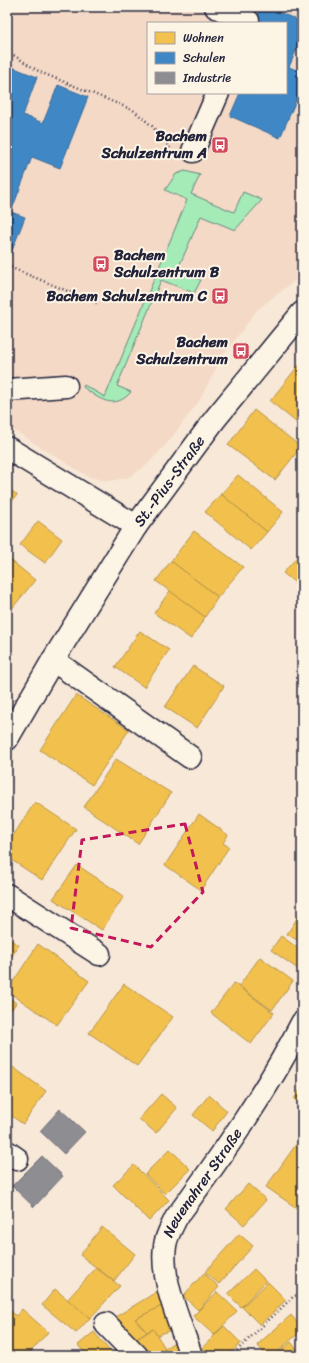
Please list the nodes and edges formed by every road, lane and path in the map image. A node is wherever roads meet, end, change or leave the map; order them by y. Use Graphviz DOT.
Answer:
graph roads {
  1 [pos="216,7"];
  2 [pos="248,22"];
  3 [pos="7,51"];
  4 [pos="217,94"];
  5 [pos="183,152"];
  6 [pos="7,266"];
  7 [pos="99,304"];
  8 [pos="302,313"];
  9 [pos="66,386"];
  10 [pos="7,390"];
  11 [pos="7,448"];
  12 [pos="136,526"];
  13 [pos="53,660"];
  14 [pos="7,739"];
  15 [pos="190,756"];
  16 [pos="7,895"];
  17 [pos="99,954"];
  18 [pos="302,1023"];
  19 [pos="302,1294"];
  20 [pos="106,1324"];
  21 [pos="137,1356"];
  22 [pos="191,1356"];
  23 [pos="231,1356"];
  1 -- 2 [label="street"];
  3 -- 5 [label="path"];
  4 -- 5 [label="street"];
  6 -- 7 [label="path"];
  8 -- 12 [label="street, St.-Pius-Straße"];
  9 -- 10 [label="street"];
  11 -- 12 [label="street"];
  12 -- 13 [label="street, St.-Pius-Straße"];
  13 -- 14 [label="street, St.-Pius-Straße"];
  13 -- 15 [label="street"];
  16 -- 17 [label="street"];
  18 -- 22 [label="street, Neuenahrer Straße"];
  19 -- 23 [label="path"];
  20 -- 21 [label="street"];
}
